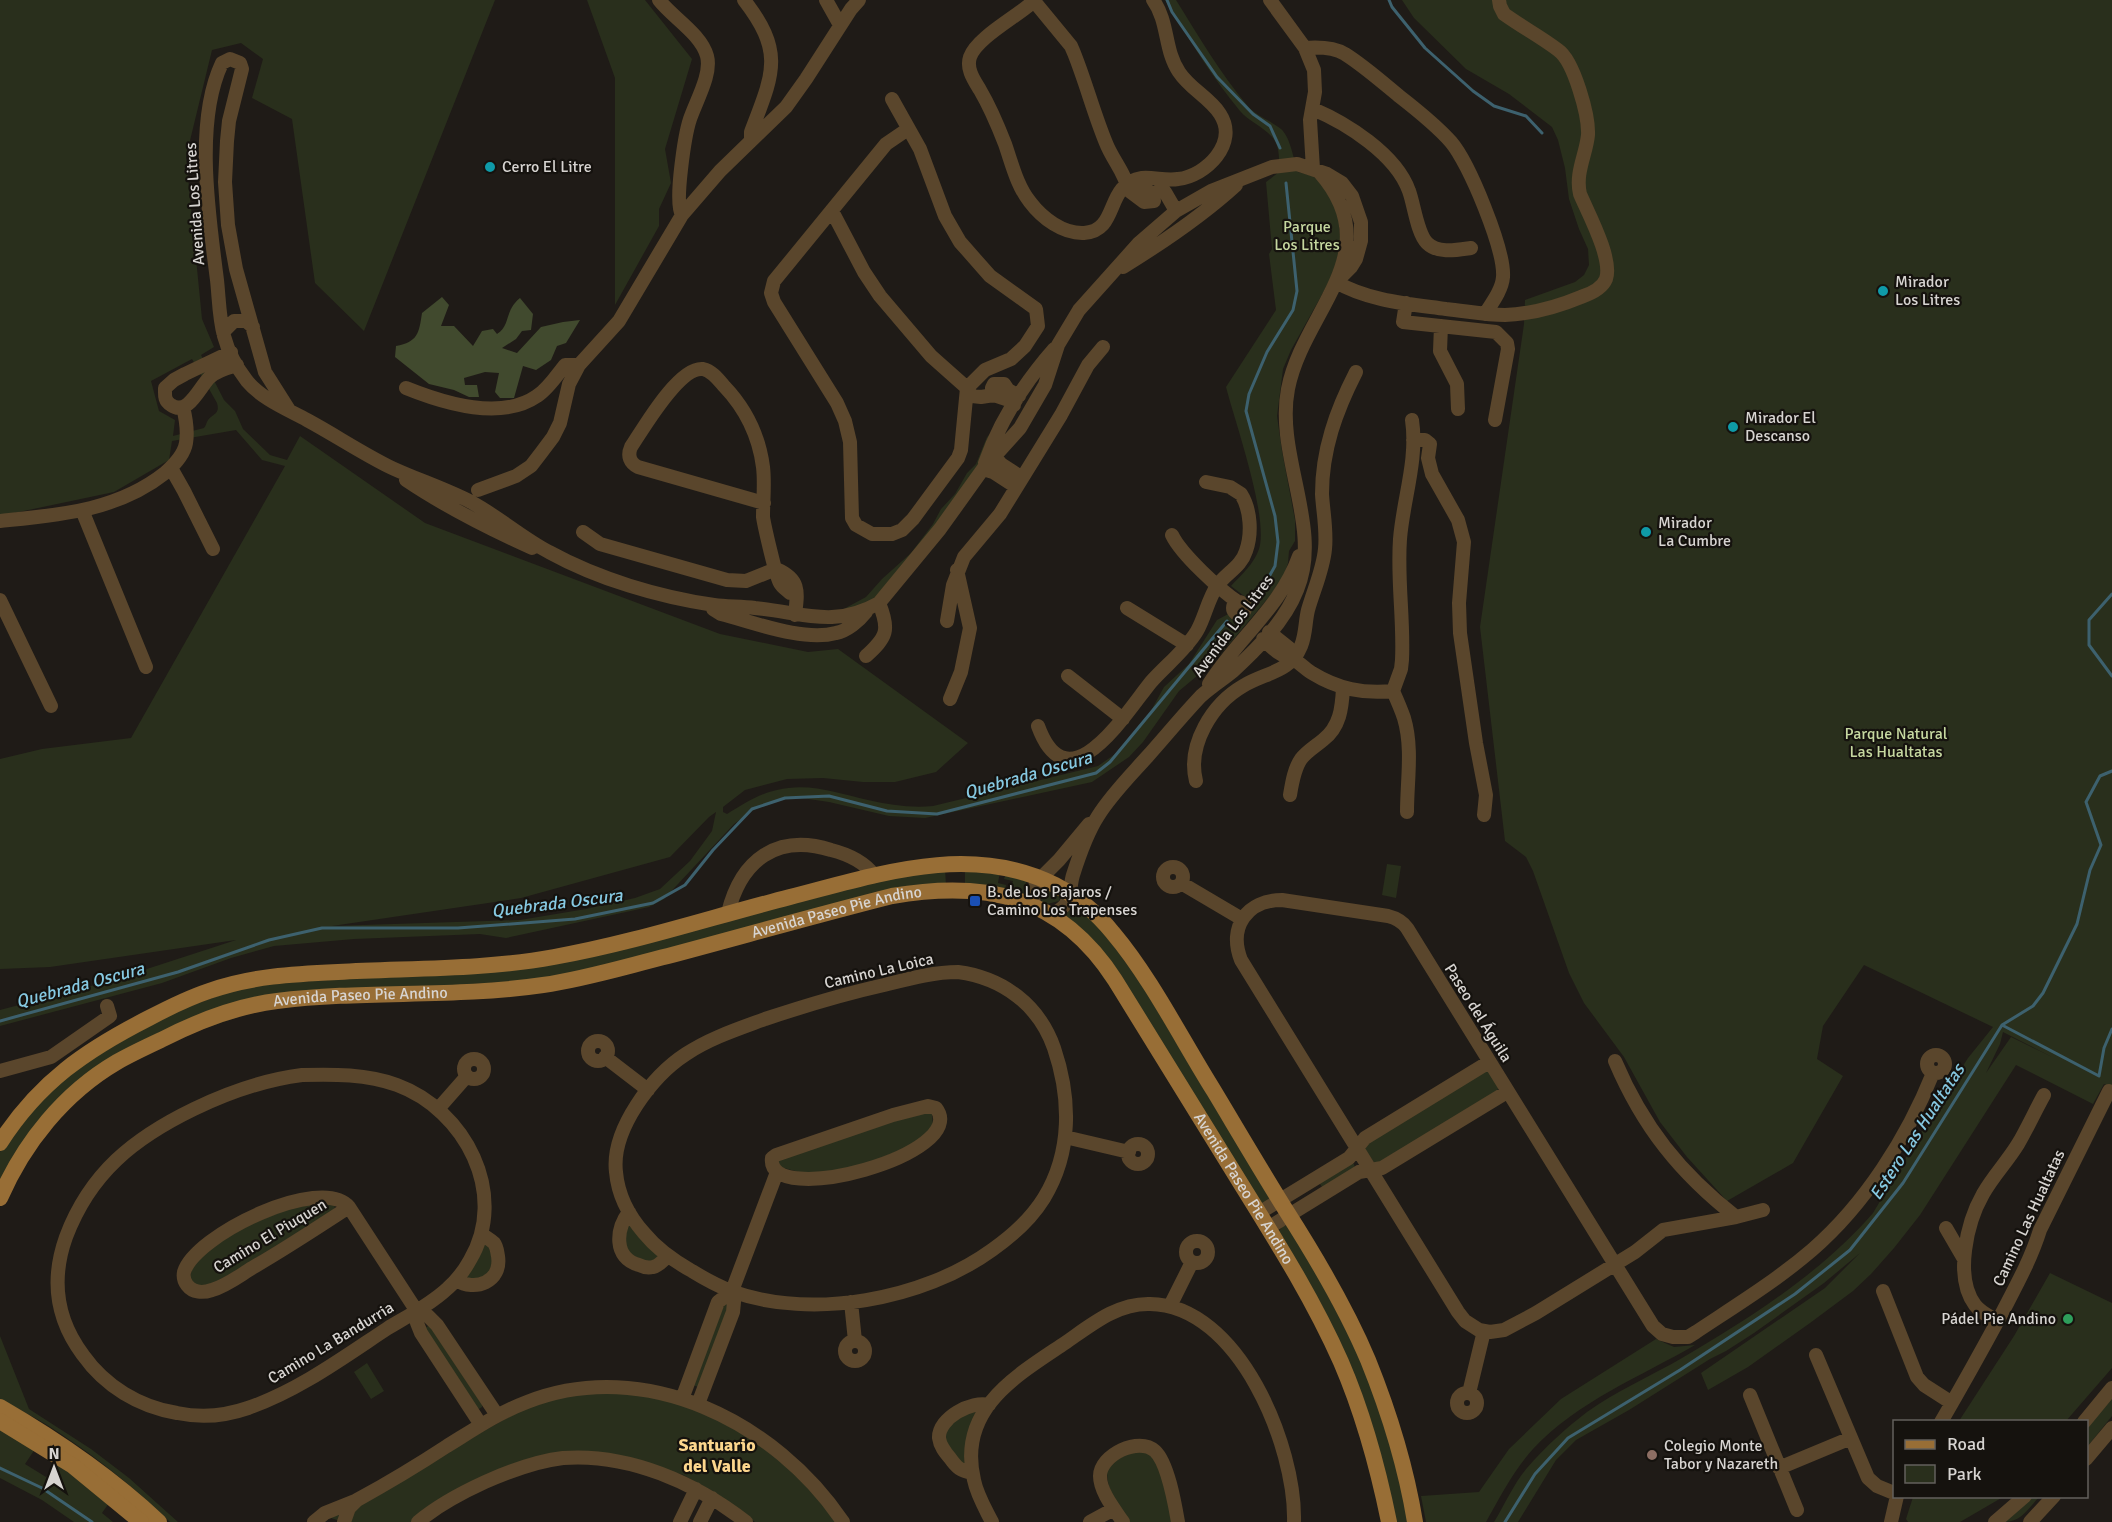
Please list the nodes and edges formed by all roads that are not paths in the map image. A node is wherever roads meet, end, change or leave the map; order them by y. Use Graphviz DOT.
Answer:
graph roads {
  1 [pos="659,0"];
  2 [pos="744,0"];
  3 [pos="826,0"];
  4 [pos="859,0"];
  5 [pos="1153,0"];
  6 [pos="1270,0"];
  7 [pos="1499,0"];
  8 [pos="1034,1"];
  9 [pos="840,26"];
  10 [pos="1305,48"];
  11 [pos="892,99"];
  12 [pos="1313,109"];
  13 [pos="208,117"];
  14 [pos="229,121"];
  15 [pos="908,129"];
  16 [pos="751,142"];
  17 [pos="1316,170"];
  18 [pos="1127,183"];
  19 [pos="1214,196"];
  20 [pos="832,211"];
  21 [pos="1172,214"];
  22 [pos="682,215"];
  23 [pos="1143,248"];
  24 [pos="1471,248"];
  25 [pos="1336,282"];
  26 [pos="1406,303"];
  27 [pos="1485,314"];
  28 [pos="1441,326"];
  29 [pos="253,327"];
  30 [pos="223,332"];
  31 [pos="1103,347"];
  32 [pos="231,352"];
  33 [pos="237,365"];
  34 [pos="579,365"];
  35 [pos="265,372"];
  36 [pos="1356,372"];
  37 [pos="1042,374"];
  38 [pos="248,381"];
  39 [pos="406,388"];
  40 [pos="967,388"];
  41 [pos="1017,400"];
  42 [pos="183,407"];
  43 [pos="1458,409"];
  44 [pos="289,410"];
  45 [pos="1412,420"];
  46 [pos="1495,420"];
  47 [pos="1002,439"];
  48 [pos="1413,440"];
  49 [pos="995,458"];
  50 [pos="171,468"];
  51 [pos="983,469"];
  52 [pos="1019,482"];
  53 [pos="1206,482"];
  54 [pos="423,486"];
  55 [pos="475,496"];
  56 [pos="764,503"];
  57 [pos="82,510"];
  58 [pos="0,521"];
  59 [pos="507,531"];
  60 [pos="583,532"];
  61 [pos="1172,535"];
  62 [pos="213,549"];
  63 [pos="776,569"];
  64 [pos="957,570"];
  65 [pos="1218,585"];
  66 [pos="0,600"];
  67 [pos="1285,601"];
  68 [pos="704,603"];
  69 [pos="874,606"];
  70 [pos="757,608"];
  71 [pos="1127,608"];
  72 [pos="795,615"];
  73 [pos="840,615"];
  74 [pos="947,621"];
  75 [pos="753,622"];
  76 [pos="1256,626"];
  77 [pos="845,629"];
  78 [pos="1266,636"];
  79 [pos="1188,645"];
  80 [pos="1239,655"];
  81 [pos="866,656"];
  82 [pos="1294,660"];
  83 [pos="146,667"];
  84 [pos="1068,676"];
  85 [pos="1343,688"];
  86 [pos="1393,692"];
  87 [pos="950,699"];
  88 [pos="51,706"];
  89 [pos="1123,719"];
  90 [pos="1038,726"];
  91 [pos="1196,781"];
  92 [pos="1290,795"];
  93 [pos="1407,812"];
  94 [pos="1484,815"];
  95 [pos="1097,817"];
  96 [pos="1059,860"];
  97 [pos="959,864"];
  98 [pos="1075,868"];
  99 [pos="874,875"];
  100 [pos="1040,878"];
  101 [pos="1181,883"];
  102 [pos="959,889"];
  103 [pos="1069,893"];
  104 [pos="1035,907"];
  105 [pos="728,913"];
  106 [pos="1050,915"];
  107 [pos="1242,919"];
  108 [pos="107,1006"];
  109 [pos="51,1057"];
  110 [pos="605,1057"];
  111 [pos="1615,1061"];
  112 [pos="1489,1062"];
  113 [pos="62,1070"];
  114 [pos="0,1071"];
  115 [pos="1933,1073"];
  116 [pos="467,1076"];
  117 [pos="648,1090"];
  118 [pos="2109,1090"];
  119 [pos="1507,1092"];
  120 [pos="2044,1095"];
  121 [pos="438,1109"];
  122 [pos="1065,1137"];
  123 [pos="0,1143"];
  124 [pos="1357,1148"];
  125 [pos="1129,1152"];
  126 [pos="1371,1170"];
  127 [pos="777,1172"];
  128 [pos="0,1198"];
  129 [pos="1280,1200"];
  130 [pos="349,1207"];
  131 [pos="1763,1210"];
  132 [pos="629,1212"];
  133 [pos="1259,1213"];
  134 [pos="1289,1215"];
  135 [pos="1736,1217"];
  136 [pos="1970,1227"];
  137 [pos="1268,1228"];
  138 [pos="482,1234"];
  139 [pos="668,1256"];
  140 [pos="1964,1259"];
  141 [pos="1192,1262"];
  142 [pos="1615,1265"];
  143 [pos="456,1280"];
  144 [pos="732,1291"];
  145 [pos="1883,1292"];
  146 [pos="851,1302"];
  147 [pos="1170,1306"];
  148 [pos="416,1310"];
  149 [pos="1998,1321"];
  150 [pos="1484,1331"];
  151 [pos="855,1341"];
  152 [pos="1816,1355"];
  153 [pos="2112,1388"];
  154 [pos="1469,1393"];
  155 [pos="1750,1395"];
  156 [pos="682,1399"];
  157 [pos="1952,1403"];
  158 [pos="698,1404"];
  159 [pos="988,1404"];
  160 [pos="0,1407"];
  161 [pos="497,1416"];
  162 [pos="1942,1420"];
  163 [pos="2086,1420"];
  164 [pos="0,1421"];
  165 [pos="481,1425"];
  166 [pos="2112,1428"];
  167 [pos="1851,1438"];
  168 [pos="2088,1457"];
  169 [pos="1779,1468"];
  170 [pos="972,1473"];
  171 [pos="696,1489"];
  172 [pos="1893,1493"];
  173 [pos="712,1498"];
  174 [pos="1897,1498"];
  175 [pos="2024,1498"];
  176 [pos="2053,1498"];
  177 [pos="357,1500"];
  178 [pos="1114,1509"];
  179 [pos="1797,1510"];
  180 [pos="141,1522"];
  181 [pos="159,1522"];
  182 [pos="316,1522"];
  183 [pos="323,1522"];
  184 [pos="344,1522"];
  185 [pos="418,1522"];
  186 [pos="680,1522"];
  187 [pos="700,1522"];
  188 [pos="746,1522"];
  189 [pos="843,1522"];
  190 [pos="992,1522"];
  191 [pos="1090,1522"];
  192 [pos="1124,1522"];
  193 [pos="1178,1522"];
  194 [pos="1294,1522"];
  195 [pos="1389,1522"];
  196 [pos="1415,1522"];
  197 [pos="1891,1522"];
  198 [pos="1995,1522"];
  199 [pos="2030,1522"];
  1 -- 22 [label="street"];
  2 -- 16 [label="street"];
  3 -- 9 [label="street"];
  4 -- 9 [label="street"];
  5 -- 18 [label="street"];
  6 -- 10 [label="street"];
  7 -- 27 [label="street"];
  8 -- 18 [label="street"];
  8 -- 18 [label="street"];
  9 -- 16 [label="street"];
  10 -- 12 [label="street"];
  10 -- 27 [label="street"];
  11 -- 15 [label="street"];
  12 -- 17 [label="street"];
  12 -- 24 [label="street"];
  13 -- 14 [label="street"];
  13 -- 14 [label="street, Avenida Los Litres"];
  13 -- 30 [label="street, Avenida Los Litres"];
  14 -- 29 [label="street, Avenida Los Litres"];
  15 -- 20 [label="street"];
  15 -- 40 [label="street"];
  16 -- 22 [label="street"];
  17 -- 19 [label="street"];
  17 -- 25 [label="street, Avenida Los Litres"];
  18 -- 21 [label="street"];
  19 -- 21 [label="street"];
  19 -- 23 [label="street"];
  20 -- 40 [label="street"];
  20 -- 40 [label="street"];
  21 -- 23 [label="street"];
  22 -- 34 [label="street"];
  23 -- 37 [label="street"];
  25 -- 26 [label="street"];
  25 -- 67 [label="street, Avenida Los Litres"];
  26 -- 27 [label="street"];
  26 -- 28 [label="street"];
  28 -- 43 [label="street"];
  28 -- 46 [label="street"];
  29 -- 30 [label="street"];
  29 -- 35 [label="street, Avenida Los Litres"];
  30 -- 32 [label="street, Avenida Los Litres"];
  31 -- 52 [label="street"];
  32 -- 33 [label="street, Avenida Los Litres"];
  32 -- 42 [label="street"];
  33 -- 38 [label="street, Avenida Los Litres"];
  33 -- 42 [label="street"];
  34 -- 39 [label="street"];
  34 -- 55 [label="street"];
  35 -- 38 [label="street"];
  35 -- 44 [label="street, Avenida Los Litres"];
  36 -- 82 [label="street"];
  37 -- 41 [label="street"];
  37 -- 47 [label="street"];
  38 -- 44 [label="street, Avenida Los Litres"];
  40 -- 41 [label="street"];
  41 -- 47 [label="street"];
  42 -- 50 [label="street"];
  44 -- 54 [label="street, Avenida Los Litres"];
  45 -- 48 [label="street"];
  47 -- 49 [label="street"];
  47 -- 51 [label="street"];
  48 -- 86 [label="street"];
  48 -- 94 [label="street"];
  49 -- 51 [label="street"];
  49 -- 52 [label="street"];
  50 -- 57 [label="street"];
  50 -- 62 [label="street"];
  51 -- 52 [label="street"];
  51 -- 69 [label="street"];
  52 -- 64 [label="street"];
  53 -- 65 [label="street"];
  54 -- 55 [label="street, Avenida Los Litres"];
  54 -- 59 [label="street, Avenida Los Litres"];
  55 -- 59 [label="street, Avenida Los Litres"];
  56 -- 56 [label="street"];
  56 -- 63 [label="street"];
  57 -- 58 [label="street"];
  57 -- 83 [label="street"];
  59 -- 68 [label="street, Avenida Los Litres"];
  60 -- 63 [label="street"];
  61 -- 65 [label="street"];
  63 -- 72 [label="street"];
  64 -- 74 [label="street"];
  64 -- 87 [label="street"];
  65 -- 76 [label="street"];
  65 -- 79 [label="street"];
  66 -- 88 [label="street"];
  67 -- 76 [label="street, Avenida Los Litres"];
  67 -- 78 [label="street, Avenida Los Litres"];
  68 -- 70 [label="street, Avenida Los Litres"];
  68 -- 75 [label="street, Avenida Los Litres"];
  69 -- 73 [label="street, Avenida Los Litres"];
  69 -- 77 [label="street"];
  69 -- 81 [label="street"];
  70 -- 72 [label="street, Avenida Los Litres"];
  70 -- 75 [label="street"];
  71 -- 79 [label="street"];
  72 -- 73 [label="street, Avenida Los Litres"];
  73 -- 77 [label="street"];
  75 -- 77 [label="street, Avenida Los Litres"];
  76 -- 80 [label="street, Avenida Los Litres"];
  78 -- 80 [label="street, Avenida Los Litres"];
  78 -- 82 [label="street"];
  79 -- 89 [label="street"];
  80 -- 95 [label="street, Avenida Los Litres"];
  82 -- 85 [label="street"];
  82 -- 91 [label="street"];
  84 -- 89 [label="street"];
  85 -- 86 [label="street"];
  85 -- 92 [label="street"];
  86 -- 93 [label="street"];
  89 -- 90 [label="street"];
  95 -- 96 [label="street, Avenida Los Litres"];
  95 -- 98 [label="street, Avenida Los Litres"];
  96 -- 98 [label="street"];
  96 -- 100 [label="street, Avenida Los Litres"];
  97 -- 99 [label="main road, Avenida Paseo Pie Andino"];
  97 -- 100 [label="main road, Avenida Paseo Pie Andino"];
  97 -- 102 [label="main road"];
  98 -- 103 [label="street, Avenida Los Litres"];
  99 -- 105 [label="main road, Avenida Paseo Pie Andino"];
  99 -- 105 [label="street, Avenida Paseo Pie Andino"];
  100 -- 103 [label="main road, Avenida Paseo Pie Andino"];
  100 -- 104 [label="street"];
  101 -- 107 [label="street"];
  102 -- 104 [label="main road, Avenida Paseo Pie Andino"];
  102 -- 128 [label="main road, Avenida Paseo Pie Andino"];
  103 -- 106 [label="street, Avenida Los Litres"];
  103 -- 129 [label="main road, Avenida Paseo Pie Andino"];
  104 -- 106 [label="main road, Avenida Paseo Pie Andino"];
  105 -- 113 [label="main road, Avenida Paseo Pie Andino"];
  106 -- 133 [label="main road, Avenida Paseo Pie Andino"];
  107 -- 112 [label="street, Paseo del Águila"];
  107 -- 124 [label="street"];
  108 -- 109 [label="street"];
  109 -- 113 [label="street"];
  109 -- 114 [label="street"];
  110 -- 117 [label="street"];
  111 -- 135 [label="street"];
  112 -- 119 [label="street, Paseo del Águila"];
  112 -- 124 [label="street"];
  113 -- 123 [label="main road, Avenida Paseo Pie Andino"];
  115 -- 142 [label="street, Paseo del Águila"];
  116 -- 121 [label="street"];
  117 -- 122 [label="street, Camino La Loica"];
  117 -- 132 [label="street, Camino La Loica"];
  118 -- 149 [label="street, Camino Las Hualtatas"];
  119 -- 126 [label="street"];
  119 -- 142 [label="street, Paseo del Águila"];
  120 -- 136 [label="street"];
  121 -- 138 [label="street, Camino La Bandurria"];
  121 -- 148 [label="street, Camino La Bandurria"];
  122 -- 125 [label="street"];
  122 -- 146 [label="street, Camino La Loica"];
  124 -- 126 [label="street"];
  124 -- 129 [label="street"];
  126 -- 134 [label="street"];
  126 -- 150 [label="street"];
  127 -- 127 [label="street"];
  127 -- 144 [label="street"];
  129 -- 133 [label="street"];
  129 -- 134 [label="main road, Avenida Paseo Pie Andino"];
  130 -- 130 [label="street, Camino El Piuquen"];
  130 -- 148 [label="street"];
  131 -- 135 [label="street"];
  132 -- 139 [label="street, Camino La Loica"];
  132 -- 139 [label="street"];
  133 -- 137 [label="main road, Avenida Paseo Pie Andino"];
  134 -- 137 [label="street"];
  134 -- 196 [label="main road, Avenida Paseo Pie Andino"];
  135 -- 142 [label="street"];
  136 -- 140 [label="street"];
  136 -- 140 [label="street"];
  137 -- 195 [label="main road, Avenida Paseo Pie Andino"];
  138 -- 143 [label="street, Camino La Bandurria"];
  138 -- 143 [label="street"];
  139 -- 144 [label="street, Camino La Loica"];
  140 -- 149 [label="street"];
  141 -- 147 [label="street"];
  142 -- 150 [label="street"];
  143 -- 148 [label="street, Camino La Bandurria"];
  144 -- 146 [label="street, Camino La Loica"];
  144 -- 156 [label="street"];
  144 -- 158 [label="street"];
  145 -- 157 [label="street"];
  146 -- 151 [label="street"];
  147 -- 159 [label="street"];
  147 -- 194 [label="street"];
  148 -- 161 [label="street"];
  148 -- 165 [label="street"];
  149 -- 157 [label="street, Camino Las Hualtatas"];
  150 -- 154 [label="street"];
  152 -- 167 [label="street"];
  153 -- 163 [label="street"];
  155 -- 169 [label="street"];
  156 -- 158 [label="street"];
  156 -- 161 [label="street"];
  157 -- 162 [label="street, Camino Las Hualtatas"];
  158 -- 189 [label="street"];
  159 -- 170 [label="street"];
  159 -- 170 [label="street"];
  160 -- 181 [label="main road"];
  161 -- 165 [label="street"];
  164 -- 180 [label="main road"];
  165 -- 177 [label="street"];
  166 -- 168 [label="street"];
  167 -- 169 [label="street"];
  167 -- 172 [label="street"];
  169 -- 179 [label="street"];
  170 -- 190 [label="street"];
  171 -- 173 [label="street"];
  171 -- 185 [label="street"];
  171 -- 186 [label="street"];
  173 -- 187 [label="street"];
  173 -- 188 [label="street"];
  174 -- 197 [label="street"];
  175 -- 198 [label="street"];
  176 -- 199 [label="street"];
  177 -- 182 [label="street"];
  177 -- 184 [label="street"];
  178 -- 191 [label="street"];
  178 -- 192 [label="street"];
  178 -- 193 [label="street"];
  182 -- 183 [label="street"];
}
